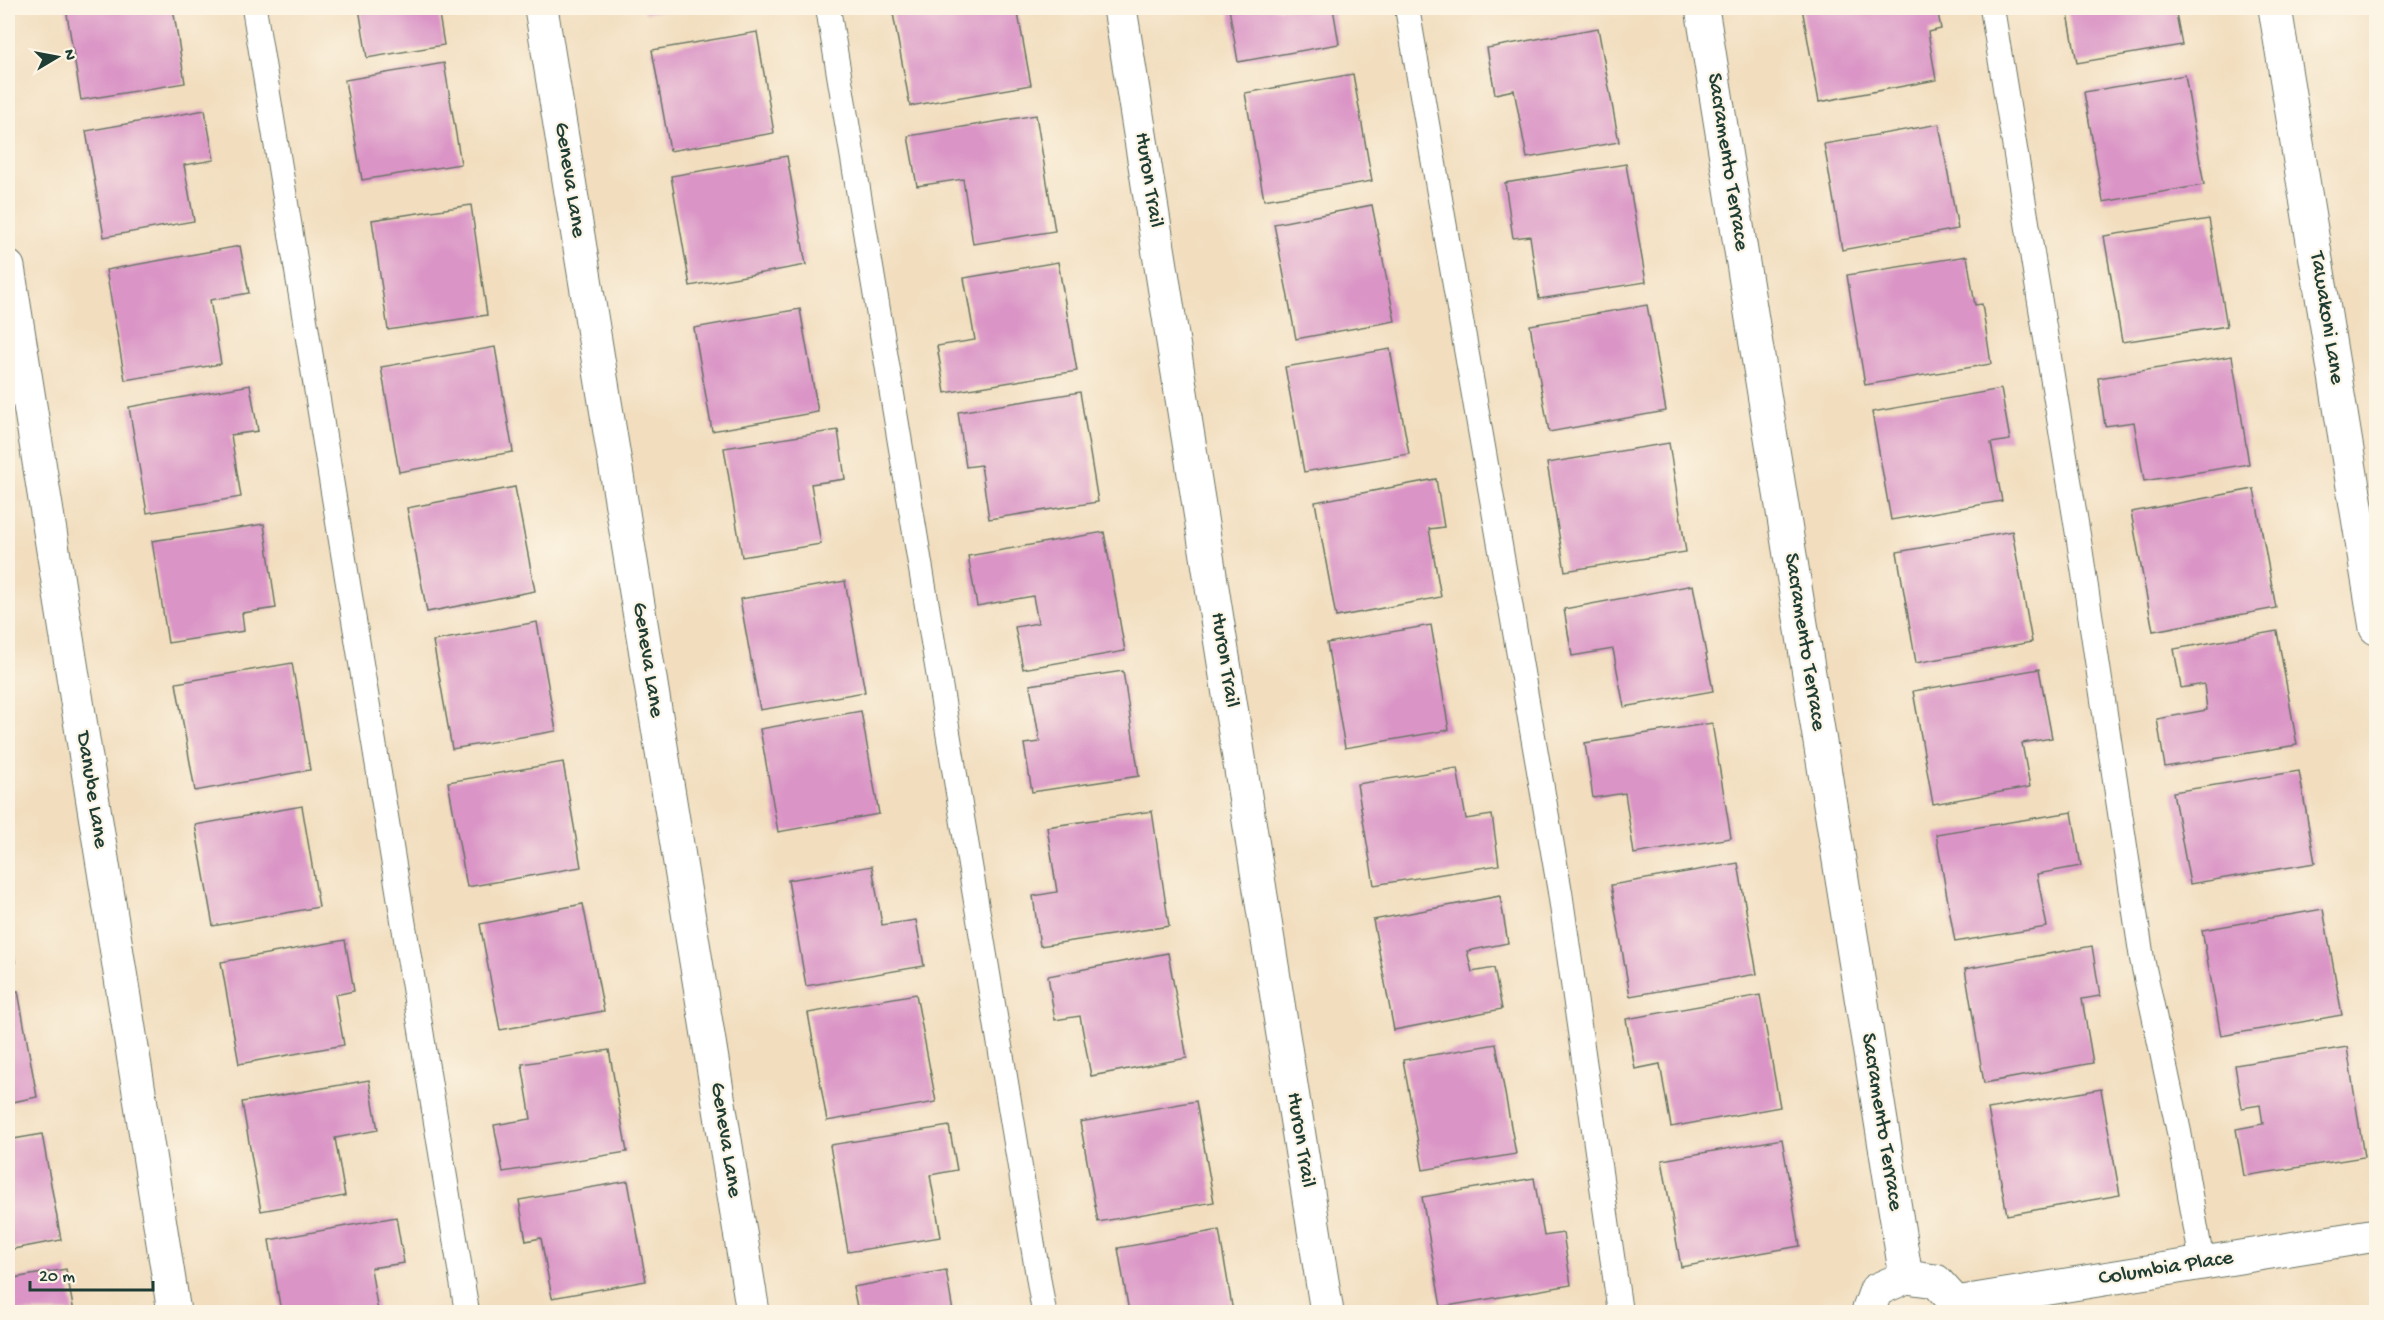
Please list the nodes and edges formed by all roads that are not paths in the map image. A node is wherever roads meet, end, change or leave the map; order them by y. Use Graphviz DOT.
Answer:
graph roads {
  1 [pos="254,8"];
  2 [pos="541,8"];
  3 [pos="828,8"];
  4 [pos="1120,8"];
  5 [pos="1407,8"];
  6 [pos="1702,8"];
  7 [pos="1992,8"];
  8 [pos="2275,8"];
  9 [pos="8,267"];
  10 [pos="2376,628"];
  11 [pos="2376,1235"];
  12 [pos="2202,1263"];
  13 [pos="1906,1277"];
  14 [pos="1953,1308"];
  15 [pos="174,1312"];
  16 [pos="466,1312"];
  17 [pos="753,1312"];
  18 [pos="1044,1312"];
  19 [pos="1328,1312"];
  20 [pos="1620,1312"];
  21 [pos="1868,1312"];
  1 -- 16 [label="lane"];
  2 -- 17 [label="street, Geneva Lane"];
  3 -- 18 [label="lane"];
  4 -- 19 [label="street, Huron Trail"];
  5 -- 20 [label="lane"];
  6 -- 13 [label="street, Sacramento Terrace"];
  7 -- 12 [label="lane"];
  8 -- 10 [label="street, Tawakoni Lane"];
  9 -- 15 [label="street, Danube Lane"];
  11 -- 12 [label="street, Columbia Place"];
  12 -- 14 [label="street, Columbia Place"];
  13 -- 14 [label="street, Columbia Place"];
  13 -- 21 [label="street"];
}
